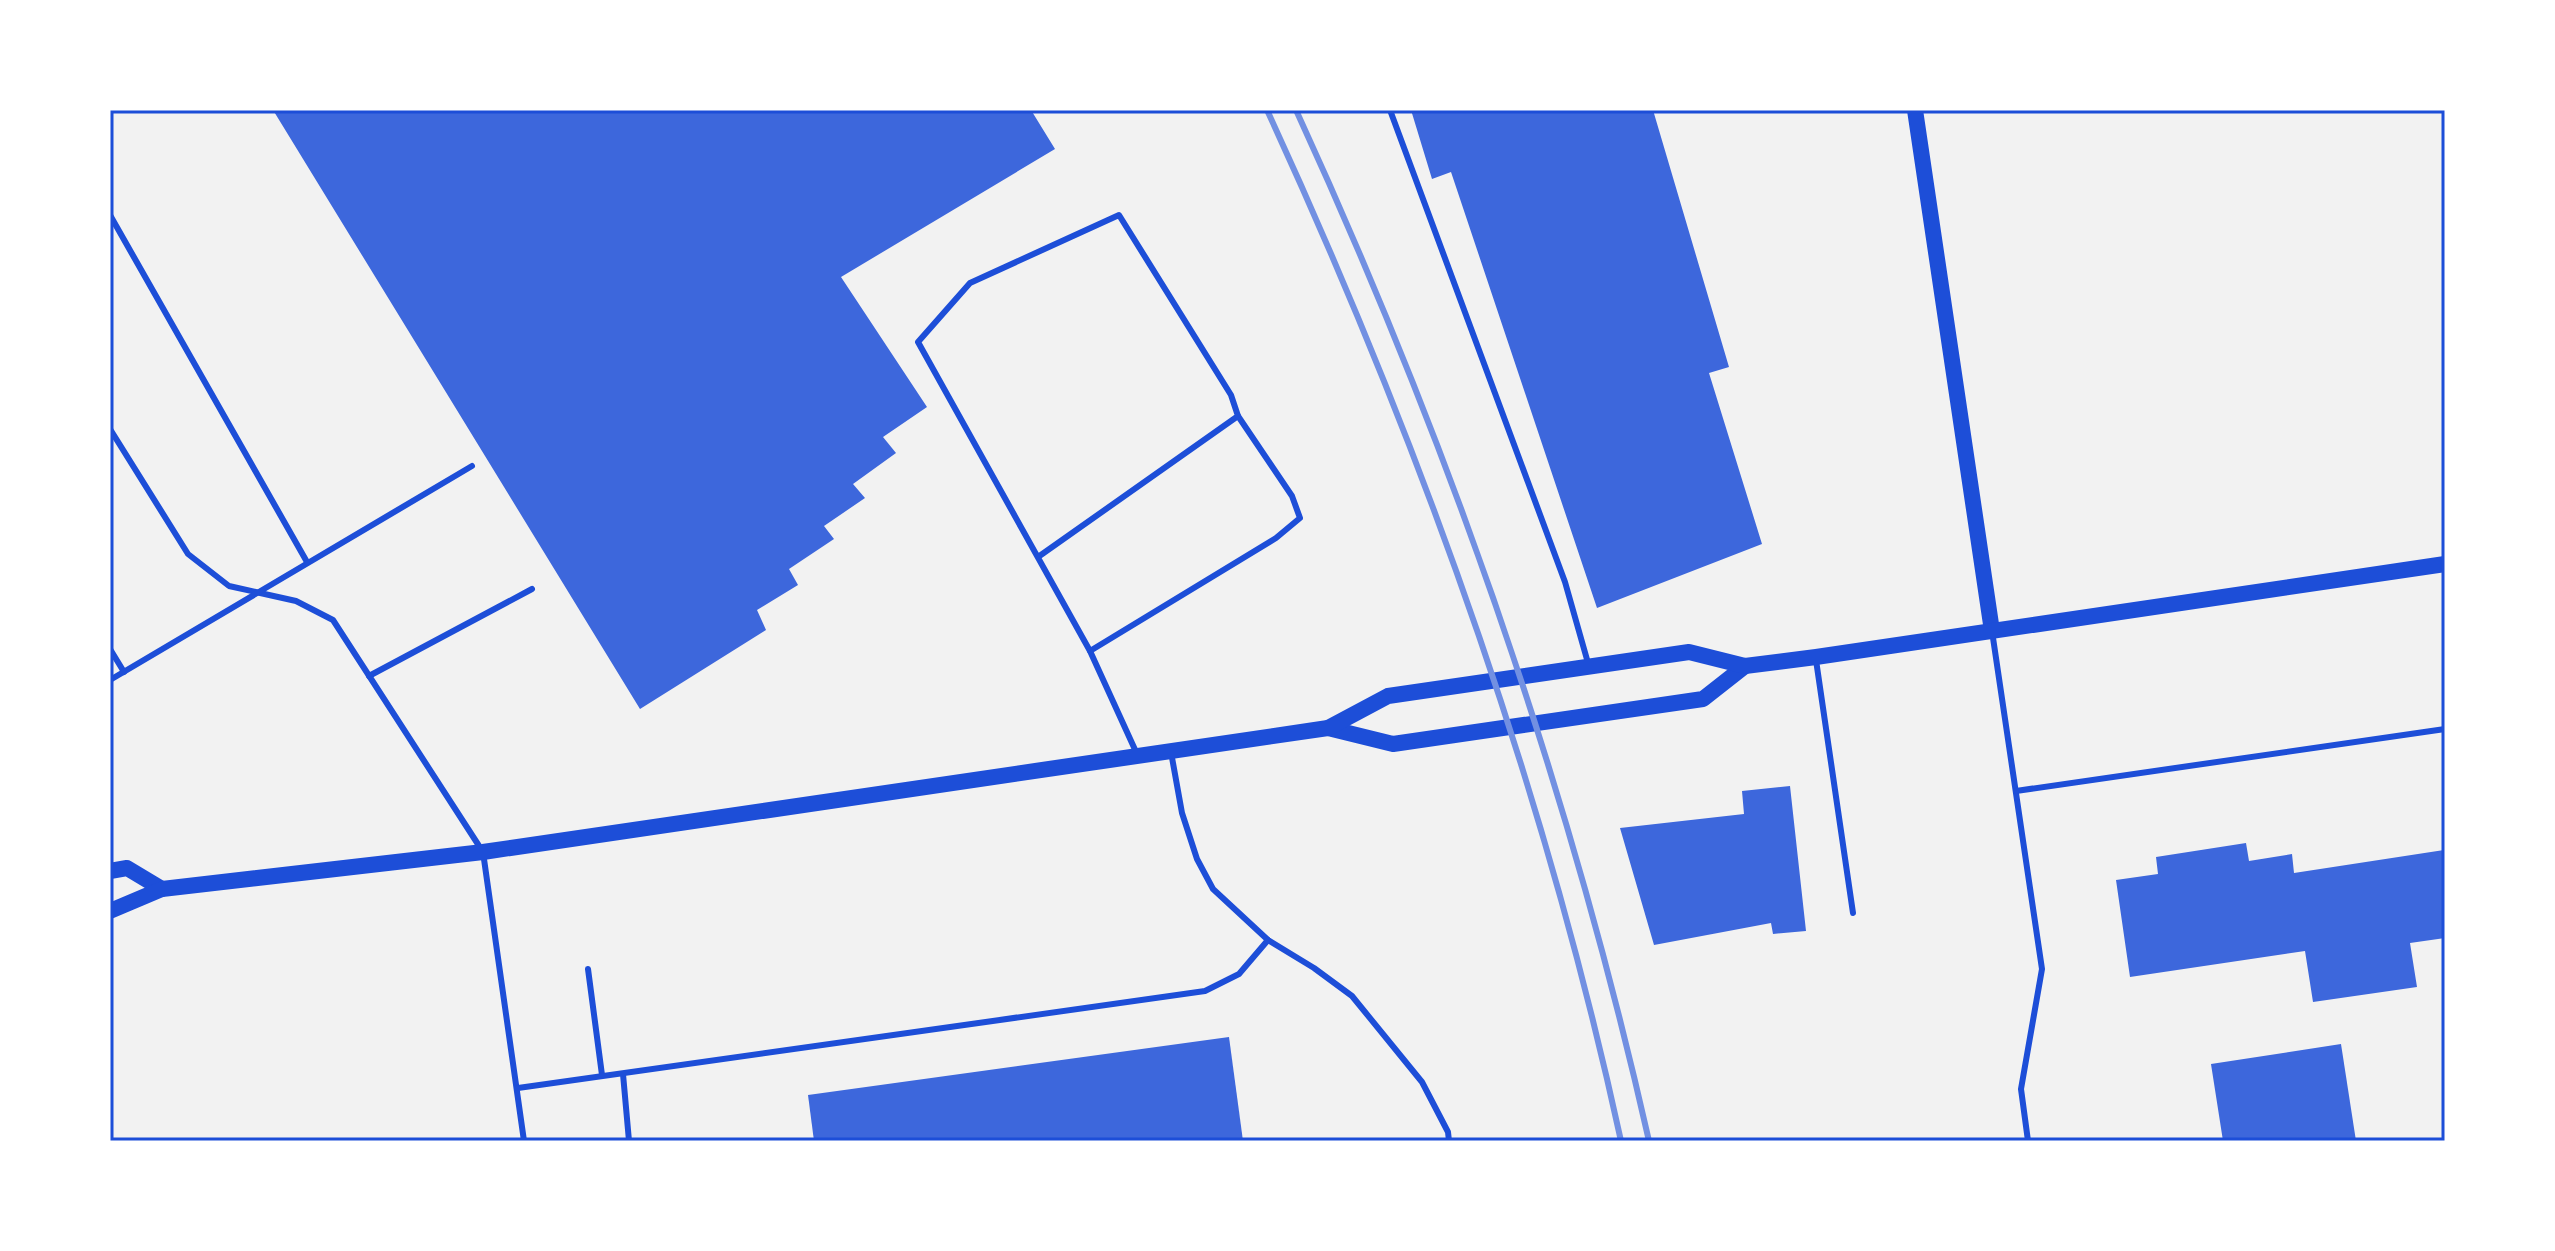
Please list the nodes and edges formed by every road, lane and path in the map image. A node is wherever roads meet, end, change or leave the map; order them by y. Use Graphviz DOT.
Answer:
graph roads {
  1 [pos="1390,110"];
  2 [pos="1915,110"];
  3 [pos="110,215"];
  4 [pos="1238,416"];
  5 [pos="110,429"];
  6 [pos="472,466"];
  7 [pos="1038,557"];
  8 [pos="307,562"];
  9 [pos="2445,564"];
  10 [pos="532,589"];
  11 [pos="256,592"];
  12 [pos="1992,631"];
  13 [pos="110,649"];
  14 [pos="1090,651"];
  15 [pos="1816,657"];
  16 [pos="1745,666"];
  17 [pos="1589,667"];
  18 [pos="124,672"];
  19 [pos="369,676"];
  20 [pos="110,680"];
  21 [pos="1328,728"];
  22 [pos="2445,729"];
  23 [pos="1171,750"];
  24 [pos="1137,754"];
  25 [pos="2016,791"];
  26 [pos="483,852"];
  27 [pos="110,871"];
  28 [pos="162,889"];
  29 [pos="110,911"];
  30 [pos="1853,913"];
  31 [pos="1268,940"];
  32 [pos="588,969"];
  33 [pos="623,1074"];
  34 [pos="602,1075"];
  35 [pos="518,1088"];
  36 [pos="524,1141"];
  37 [pos="629,1141"];
  38 [pos="1449,1141"];
  39 [pos="2028,1141"];
  1 -- 17 [label="lane"];
  2 -- 12 [label="main road"];
  3 -- 8 [label="lane"];
  4 -- 7 [label="lane"];
  4 -- 7 [label="lane"];
  4 -- 14 [label="lane"];
  5 -- 11 [label="lane"];
  6 -- 8 [label="lane"];
  7 -- 14 [label="lane"];
  8 -- 11 [label="lane"];
  9 -- 12 [label="main road"];
  10 -- 19 [label="lane"];
  11 -- 18 [label="lane"];
  11 -- 19 [label="lane"];
  12 -- 15 [label="main road"];
  12 -- 25 [label="lane"];
  13 -- 18 [label="lane"];
  14 -- 24 [label="lane"];
  15 -- 16 [label="main road"];
  15 -- 30 [label="lane"];
  16 -- 17 [label="main road"];
  16 -- 21 [label="main road"];
  17 -- 21 [label="main road"];
  18 -- 20 [label="lane"];
  19 -- 26 [label="lane"];
  21 -- 23 [label="main road"];
  22 -- 25 [label="lane"];
  23 -- 24 [label="main road"];
  23 -- 31 [label="lane"];
  24 -- 26 [label="main road"];
  25 -- 39 [label="lane"];
  26 -- 28 [label="main road"];
  26 -- 35 [label="lane"];
  27 -- 28 [label="main road"];
  28 -- 29 [label="main road"];
  31 -- 33 [label="lane"];
  31 -- 38 [label="lane"];
  32 -- 34 [label="lane"];
  33 -- 34 [label="lane"];
  33 -- 37 [label="lane"];
  34 -- 35 [label="lane"];
  35 -- 36 [label="lane"];
}
